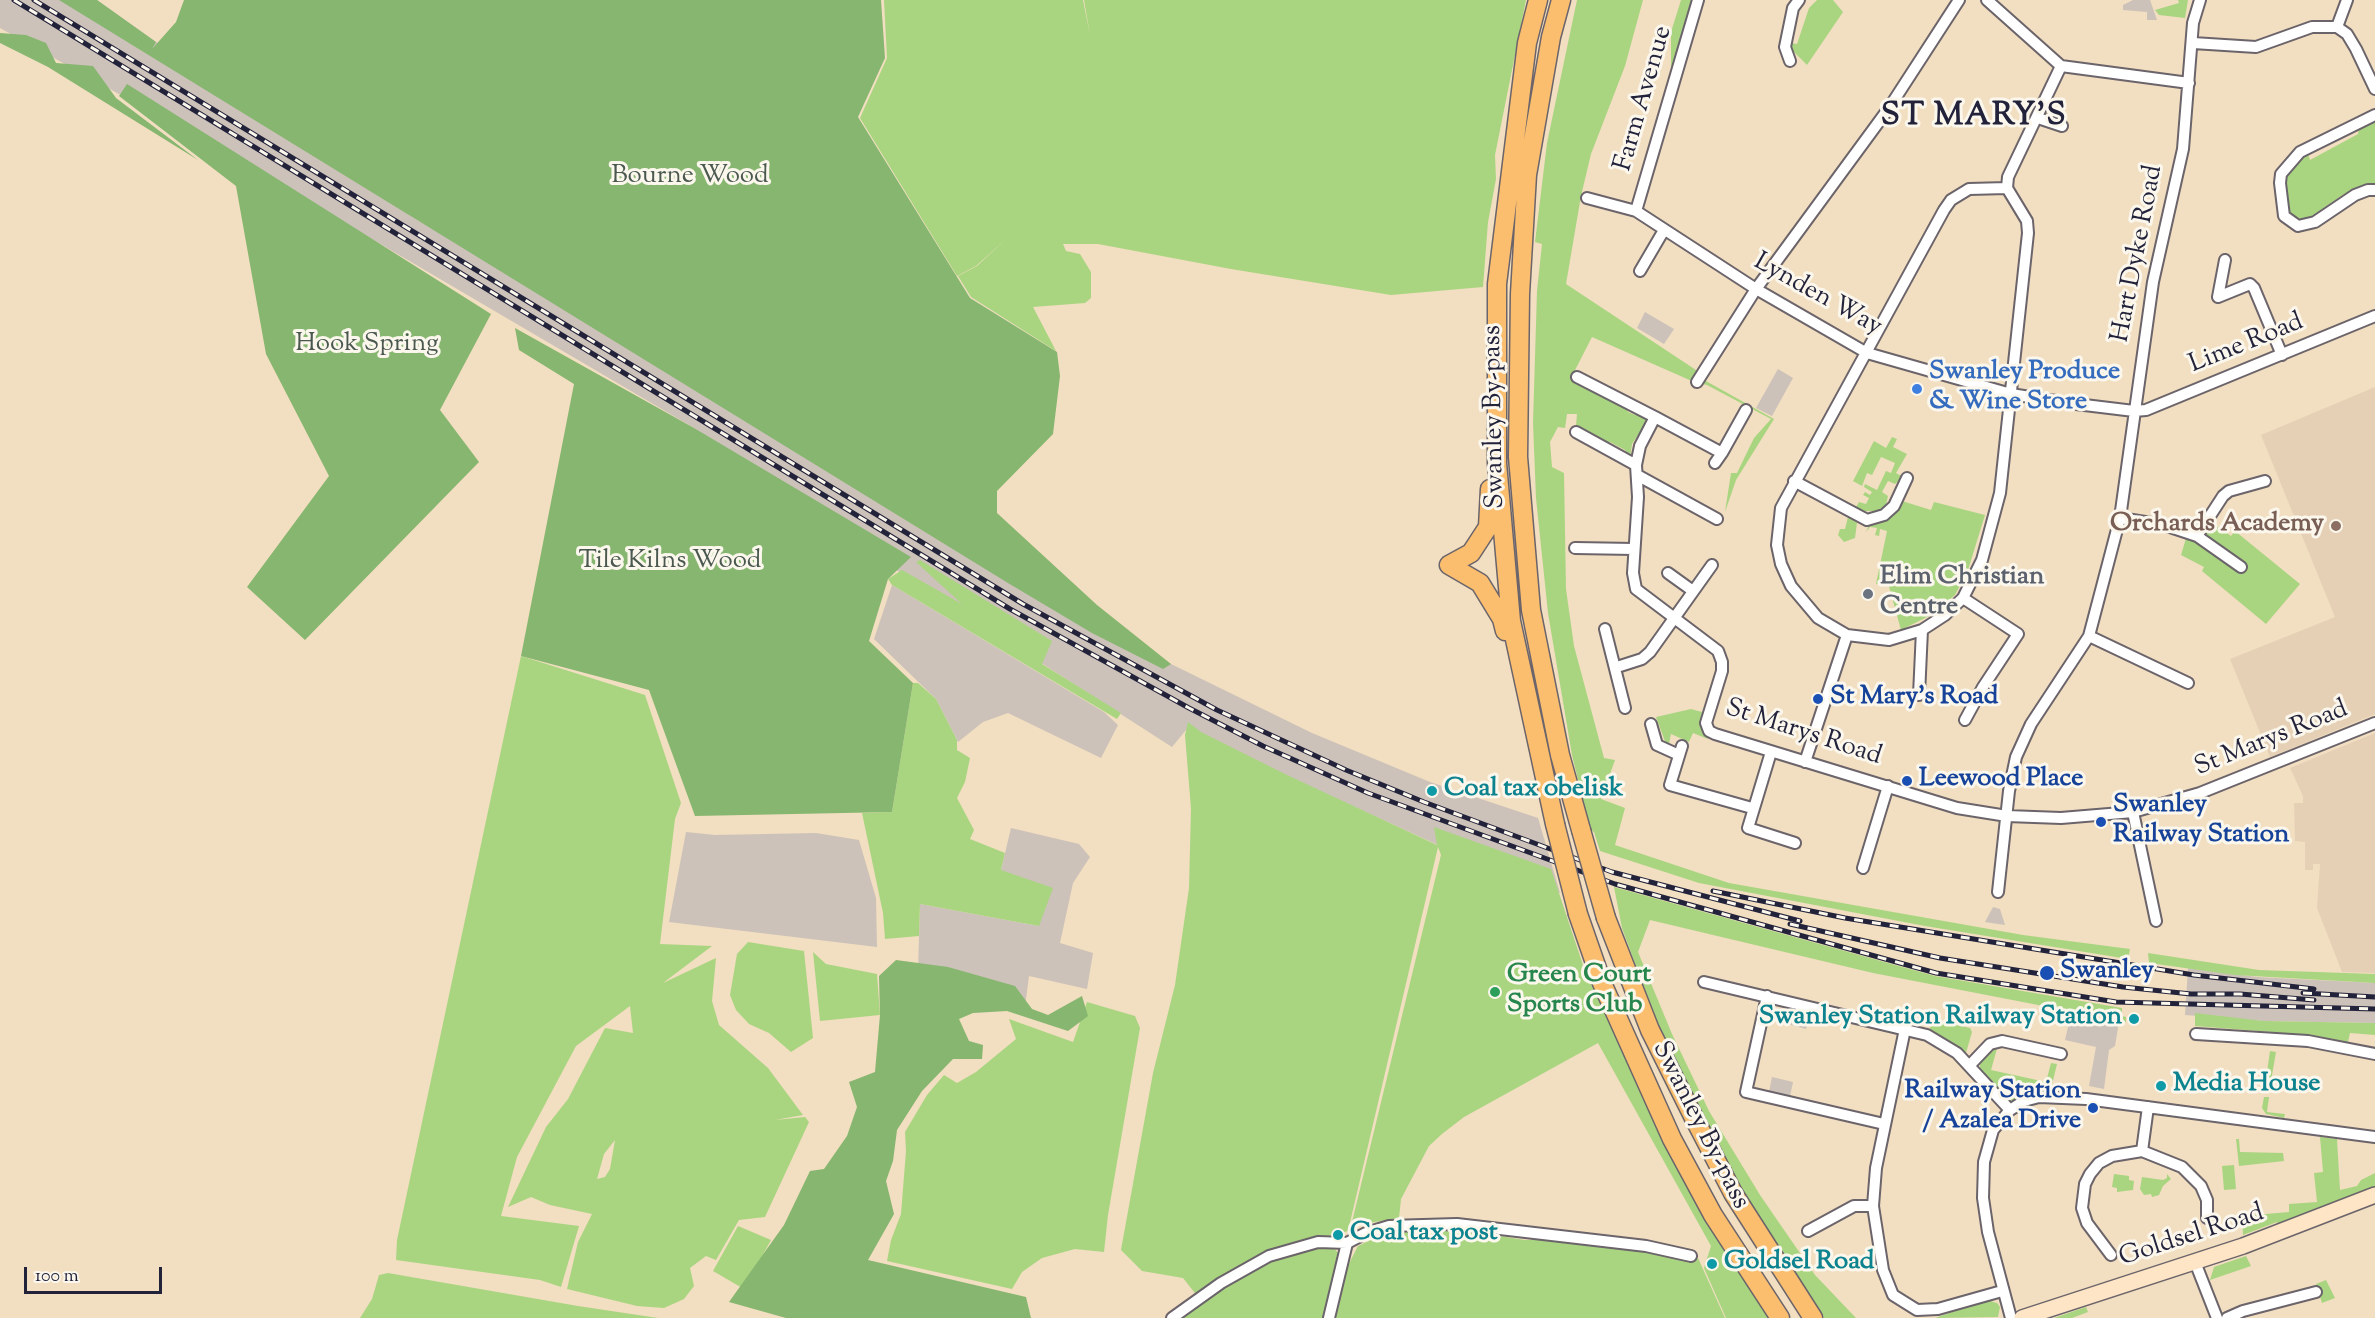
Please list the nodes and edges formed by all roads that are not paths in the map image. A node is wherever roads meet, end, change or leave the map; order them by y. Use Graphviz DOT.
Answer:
graph roads {
  1 [pos="1538,0"];
  2 [pos="1562,0"];
  3 [pos="1698,0"];
  4 [pos="1799,0"];
  5 [pos="1959,0"];
  6 [pos="1987,0"];
  7 [pos="2200,0"];
  8 [pos="2347,0"];
  9 [pos="2337,27"];
  10 [pos="2193,43"];
  11 [pos="1790,61"];
  12 [pos="2061,66"];
  13 [pos="2189,83"];
  14 [pos="2375,89"];
  15 [pos="2375,115"];
  16 [pos="2038,118"];
  17 [pos="2062,126"];
  18 [pos="2007,188"];
  19 [pos="2375,190"];
  20 [pos="1587,198"];
  21 [pos="1636,211"];
  22 [pos="1664,230"];
  23 [pos="2225,260"];
  24 [pos="1640,271"];
  25 [pos="1756,289"];
  26 [pos="2375,316"];
  27 [pos="1867,353"];
  28 [pos="2282,355"];
  29 [pos="1497,372"];
  30 [pos="1577,377"];
  31 [pos="1696,382"];
  32 [pos="2011,394"];
  33 [pos="1746,410"];
  34 [pos="2134,411"];
  35 [pos="1655,417"];
  36 [pos="1576,432"];
  37 [pos="1722,453"];
  38 [pos="1715,464"];
  39 [pos="1636,470"];
  40 [pos="1907,478"];
  41 [pos="1794,481"];
  42 [pos="2265,481"];
  43 [pos="2120,518"];
  44 [pos="1717,519"];
  45 [pos="2197,536"];
  46 [pos="1575,548"];
  47 [pos="1634,549"];
  48 [pos="1712,565"];
  49 [pos="2241,567"];
  50 [pos="1668,573"];
  51 [pos="1693,591"];
  52 [pos="1963,598"];
  53 [pos="1673,618"];
  54 [pos="1605,629"];
  55 [pos="1922,630"];
  56 [pos="1846,634"];
  57 [pos="2089,636"];
  58 [pos="1617,667"];
  59 [pos="2188,683"];
  60 [pos="1919,695"];
  61 [pos="1625,708"];
  62 [pos="1965,720"];
  63 [pos="2375,723"];
  64 [pos="1651,724"];
  65 [pos="1771,752"];
  66 [pos="1805,762"];
  67 [pos="1888,786"];
  68 [pos="1752,808"];
  69 [pos="2133,812"];
  70 [pos="1552,816"];
  71 [pos="2007,816"];
  72 [pos="1795,843"];
  73 [pos="1863,868"];
  74 [pos="1998,892"];
  75 [pos="2156,921"];
  76 [pos="1704,982"];
  77 [pos="1767,996"];
  78 [pos="1905,1029"];
  79 [pos="2196,1034"];
  80 [pos="2061,1054"];
  81 [pos="2375,1054"];
  82 [pos="1969,1066"];
  83 [pos="2148,1107"];
  84 [pos="2010,1110"];
  85 [pos="1884,1124"];
  86 [pos="2375,1137"];
  87 [pos="2142,1151"];
  88 [pos="2375,1195"];
  89 [pos="1874,1206"];
  90 [pos="2207,1218"];
  91 [pos="1808,1231"];
  92 [pos="1347,1243"];
  93 [pos="2111,1255"];
  94 [pos="1691,1256"];
  95 [pos="2195,1262"];
  96 [pos="2002,1291"];
  97 [pos="2316,1292"];
  98 [pos="1172,1318"];
  99 [pos="1329,1318"];
  100 [pos="1780,1318"];
  101 [pos="1813,1318"];
  102 [pos="2011,1318"];
  103 [pos="2022,1318"];
  104 [pos="2217,1318"];
  105 [pos="2227,1318"];
  1 -- 29 [label="highway, Swanley By-pass"];
  2 -- 101 [label="highway, Swanley By-pass, bridge"];
  3 -- 21 [label="street, Farm Avenue"];
  4 -- 11 [label="street"];
  5 -- 25 [label="street"];
  6 -- 12 [label="street"];
  7 -- 10 [label="street, Hart Dyke Road"];
  8 -- 9 [label="street"];
  9 -- 10 [label="street"];
  9 -- 14 [label="street"];
  10 -- 13 [label="street, Hart Dyke Road"];
  12 -- 13 [label="street"];
  12 -- 16 [label="street"];
  13 -- 34 [label="street, Hart Dyke Road"];
  15 -- 19 [label="street"];
  16 -- 17 [label="street"];
  16 -- 18 [label="street"];
  18 -- 27 [label="street"];
  18 -- 32 [label="street"];
  20 -- 21 [label="street, Lynden Way"];
  21 -- 22 [label="street, Lynden Way"];
  22 -- 24 [label="street"];
  22 -- 25 [label="street, Lynden Way"];
  23 -- 28 [label="street"];
  25 -- 27 [label="street, Lynden Way"];
  25 -- 31 [label="street"];
  26 -- 28 [label="street, Lime Road"];
  27 -- 32 [label="street, Lynden Way"];
  27 -- 41 [label="street"];
  28 -- 34 [label="street, Lime Road"];
  29 -- 70 [label="highway, Swanley By-pass"];
  29 -- 70 [label="highway"];
  30 -- 35 [label="street"];
  32 -- 34 [label="street, Lynden Way"];
  32 -- 52 [label="street"];
  33 -- 37 [label="street"];
  34 -- 43 [label="street, Hart Dyke Road"];
  35 -- 37 [label="street"];
  35 -- 39 [label="street, St Marys Road"];
  36 -- 39 [label="street"];
  37 -- 38 [label="street"];
  39 -- 44 [label="street"];
  39 -- 47 [label="street, St Marys Road"];
  40 -- 41 [label="street"];
  41 -- 56 [label="street"];
  42 -- 45 [label="street"];
  43 -- 45 [label="street"];
  43 -- 57 [label="street, Hart Dyke Road"];
  45 -- 49 [label="street"];
  46 -- 47 [label="street"];
  47 -- 53 [label="street, St Marys Road"];
  48 -- 51 [label="street"];
  50 -- 51 [label="street"];
  51 -- 53 [label="street"];
  52 -- 55 [label="street"];
  52 -- 62 [label="street"];
  53 -- 58 [label="street"];
  53 -- 65 [label="street, St Marys Road"];
  54 -- 58 [label="street"];
  55 -- 56 [label="street"];
  55 -- 60 [label="street"];
  56 -- 66 [label="street"];
  57 -- 59 [label="street"];
  57 -- 71 [label="street, Hart Dyke Road"];
  58 -- 61 [label="street"];
  63 -- 69 [label="street, St Marys Road"];
  64 -- 68 [label="street"];
  65 -- 66 [label="street, St Marys Road"];
  65 -- 68 [label="street"];
  66 -- 67 [label="street, St Marys Road"];
  67 -- 71 [label="street, St Marys Road"];
  67 -- 73 [label="street"];
  68 -- 72 [label="street"];
  69 -- 71 [label="street, St Marys Road"];
  69 -- 75 [label="street"];
  70 -- 100 [label="highway, Swanley By-pass, bridge"];
  71 -- 74 [label="street, Hart Dyke Road"];
  76 -- 77 [label="street"];
  77 -- 78 [label="street"];
  77 -- 85 [label="street"];
  78 -- 82 [label="street"];
  78 -- 85 [label="street"];
  79 -- 81 [label="street"];
  80 -- 82 [label="street"];
  82 -- 84 [label="street"];
  83 -- 84 [label="street"];
  83 -- 86 [label="street"];
  83 -- 87 [label="street"];
  84 -- 96 [label="street"];
  85 -- 89 [label="street"];
  87 -- 90 [label="street"];
  87 -- 93 [label="street"];
  88 -- 95 [label="main road, Goldsel Road"];
  89 -- 91 [label="street"];
  89 -- 96 [label="street"];
  92 -- 94 [label="street"];
  92 -- 98 [label="street"];
  92 -- 99 [label="street"];
  95 -- 103 [label="main road, Goldsel Road"];
  95 -- 104 [label="street"];
  96 -- 102 [label="street"];
  97 -- 105 [label="street"];
}
